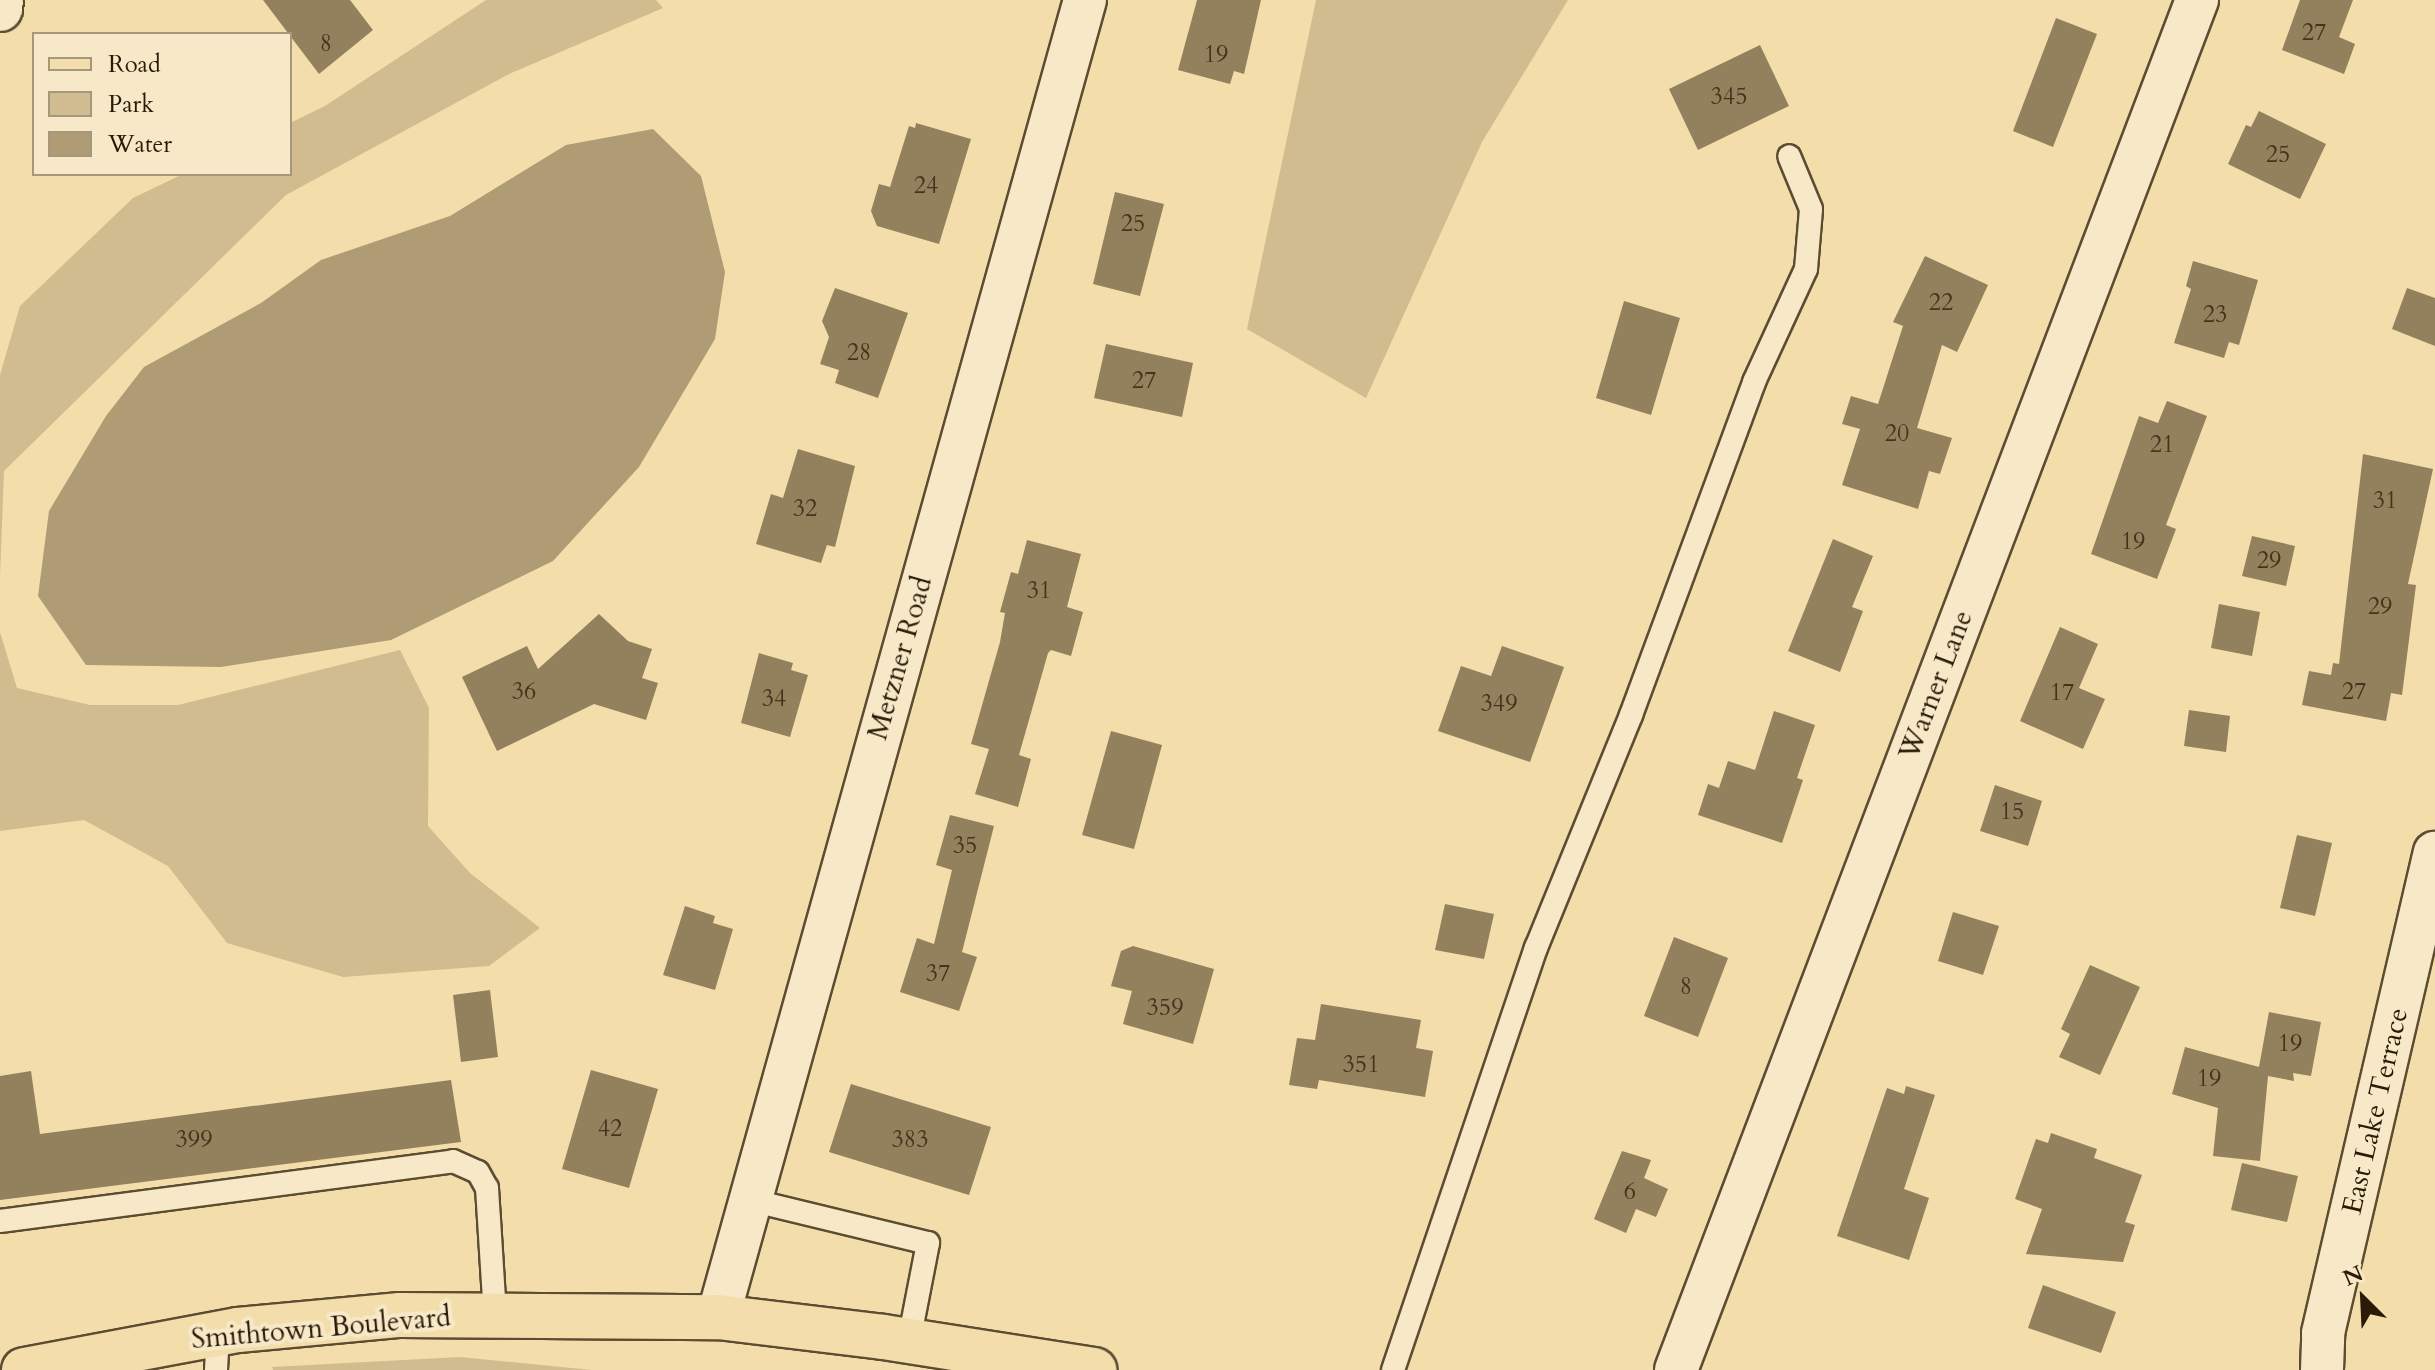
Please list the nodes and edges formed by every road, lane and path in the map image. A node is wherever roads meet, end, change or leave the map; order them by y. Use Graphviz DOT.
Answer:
graph roads {
  1 [pos="1,0"];
  2 [pos="1085,0"];
  3 [pos="2197,0"];
  4 [pos="0,9"];
  5 [pos="1789,156"];
  6 [pos="2435,853"];
  7 [pos="750,1200"];
  8 [pos="0,1221"];
  9 [pos="495,1315"];
  10 [pos="718,1317"];
  11 [pos="909,1341"];
  12 [pos="217,1352"];
  13 [pos="24,1370"];
  14 [pos="1094,1370"];
  15 [pos="1393,1370"];
  16 [pos="1676,1370"];
  17 [pos="2322,1370"];
  1 -- 4 [label="street"];
  2 -- 7 [label="street, Metzner Road"];
  3 -- 16 [label="street, Warner Lane"];
  5 -- 15 [label="lane"];
  6 -- 17 [label="street, East Lake Terrace"];
  7 -- 10 [label="street, Metzner Road"];
  7 -- 11 [label="lane"];
  8 -- 9 [label="lane"];
  9 -- 10 [label="main road, Smithtown Boulevard"];
  9 -- 12 [label="main road, Smithtown Boulevard"];
  10 -- 11 [label="main road, Smithtown Boulevard"];
  11 -- 14 [label="main road, Smithtown Boulevard"];
  12 -- 13 [label="main road, Smithtown Boulevard"];
}
